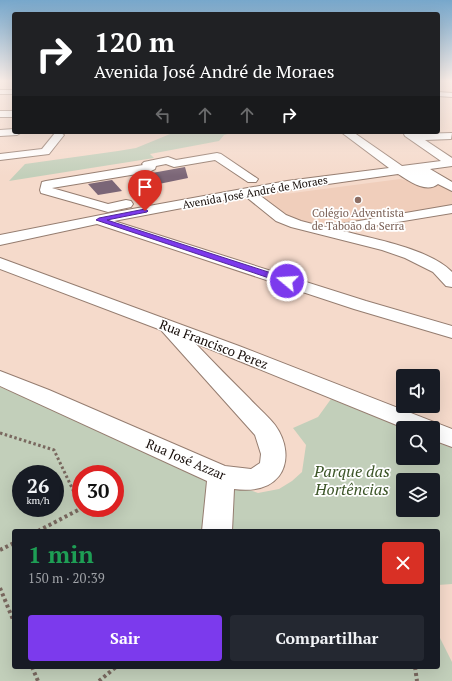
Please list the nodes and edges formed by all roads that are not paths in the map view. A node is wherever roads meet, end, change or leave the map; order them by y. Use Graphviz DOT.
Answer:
graph roads {
  1 [pos="443,125"];
  2 [pos="12,132"];
  3 [pos="0,133"];
  4 [pos="451,133"];
  5 [pos="349,134"];
  6 [pos="438,134"];
  7 [pos="440,134"];
  8 [pos="59,135"];
  9 [pos="0,157"];
  10 [pos="452,163"];
  11 [pos="316,168"];
  12 [pos="407,168"];
  13 [pos="297,173"];
  14 [pos="330,178"];
  15 [pos="250,186"];
  16 [pos="452,187"];
  17 [pos="433,192"];
  18 [pos="452,192"];
  19 [pos="452,209"];
  20 [pos="108,215"];
  21 [pos="322,230"];
  22 [pos="4,238"];
  23 [pos="0,264"];
  24 [pos="445,267"];
  25 [pos="452,282"];
  26 [pos="168,326"];
  27 [pos="452,332"];
  28 [pos="0,378"];
  29 [pos="408,421"];
  30 [pos="440,433"];
  31 [pos="452,438"];
  32 [pos="221,476"];
  33 [pos="218,529"];
  1 -- 4 [label="street"];
  2 -- 3 [label="street"];
  4 -- 7 [label="street"];
  5 -- 12 [label="street"];
  6 -- 10 [label="street"];
  8 -- 9 [label="street"];
  10 -- 12 [label="street, Avenida José André de Moraes"];
  11 -- 14 [label="street"];
  12 -- 14 [label="street, Avenida José André de Moraes"];
  12 -- 16 [label="street"];
  13 -- 15 [label="street"];
  14 -- 15 [label="street, Avenida José André de Moraes"];
  15 -- 20 [label="street, Avenida José André de Moraes"];
  15 -- 20 [label="street"];
  15 -- 21 [label="street"];
  17 -- 18 [label="street"];
  19 -- 21 [label="street"];
  20 -- 22 [label="street, Avenida José André de Moraes"];
  20 -- 27 [label="street"];
  21 -- 24 [label="street"];
  23 -- 26 [label="street, Rua Francisco Perez"];
  24 -- 25 [label="street"];
  26 -- 29 [label="street, Rua Francisco Perez"];
  26 -- 32 [label="street, Rua José Azzar"];
  28 -- 32 [label="street, Rua José Azzar"];
  30 -- 31 [label="street"];
  32 -- 33 [label="street"];
}
